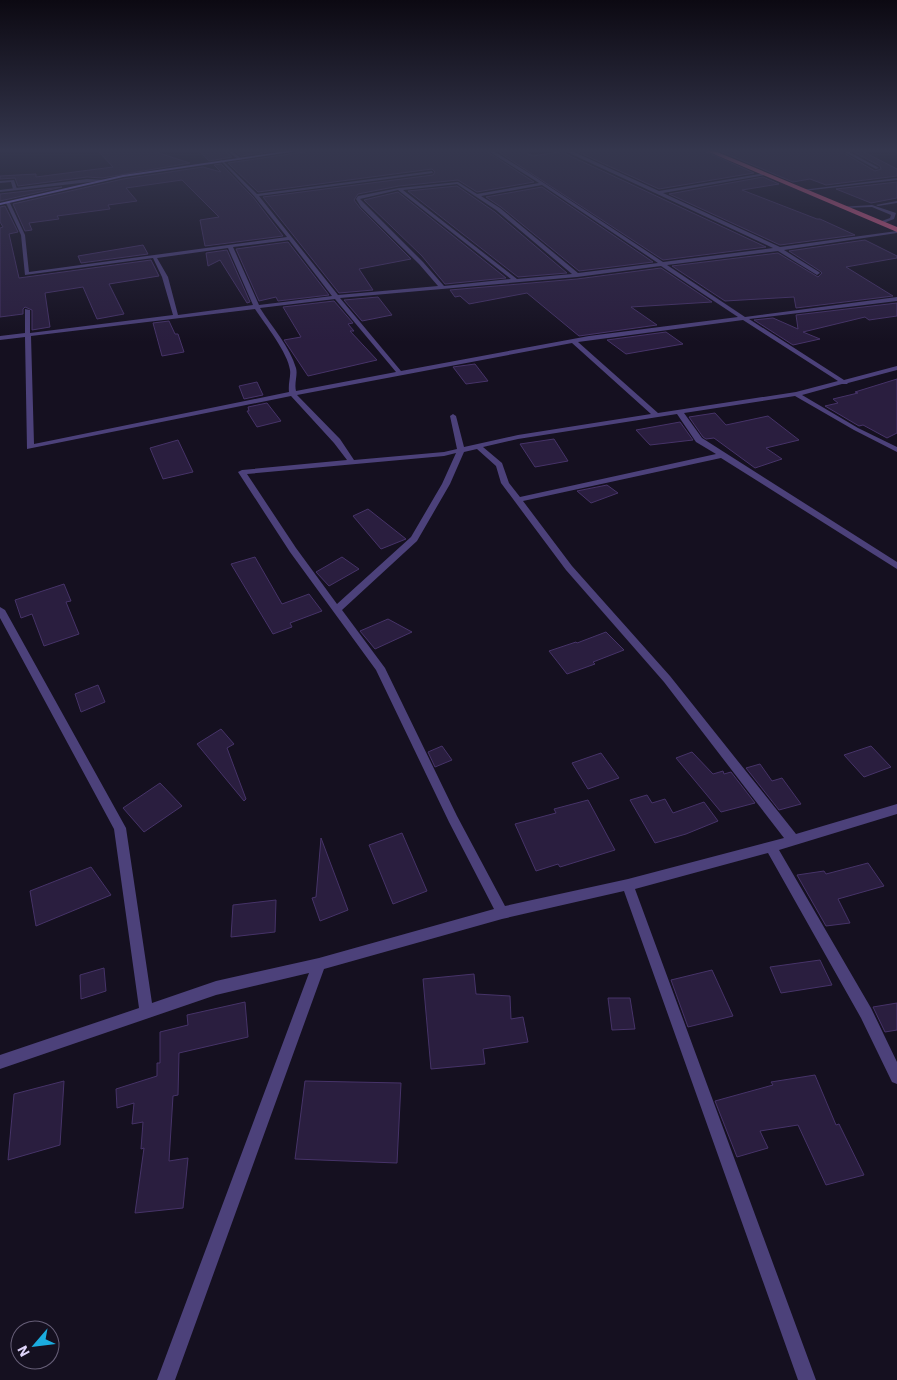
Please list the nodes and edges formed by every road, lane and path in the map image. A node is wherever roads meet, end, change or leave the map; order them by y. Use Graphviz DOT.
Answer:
graph roads {
  1 [pos="13,213"];
  2 [pos="271,213"];
  3 [pos="371,213"];
  4 [pos="431,213"];
  5 [pos="501,213"];
  6 [pos="587,213"];
  7 [pos="703,213"];
  8 [pos="858,213"];
  9 [pos="892,213"];
  10 [pos="881,223"];
  11 [pos="897,231"];
  12 [pos="290,238"];
  13 [pos="230,246"];
  14 [pos="779,249"];
  15 [pos="154,256"];
  16 [pos="660,263"];
  17 [pos="817,273"];
  18 [pos="577,275"];
  19 [pos="515,280"];
  20 [pos="442,287"];
  21 [pos="337,297"];
  22 [pos="897,298"];
  23 [pos="257,307"];
  24 [pos="27,310"];
  25 [pos="176,316"];
  26 [pos="743,318"];
  27 [pos="27,334"];
  28 [pos="0,338"];
  29 [pos="574,341"];
  30 [pos="897,368"];
  31 [pos="888,371"];
  32 [pos="400,373"];
  33 [pos="897,374"];
  34 [pos="845,383"];
  35 [pos="293,394"];
  36 [pos="796,394"];
  37 [pos="679,412"];
  38 [pos="453,416"];
  39 [pos="657,416"];
  40 [pos="478,446"];
  41 [pos="461,450"];
  42 [pos="897,450"];
  43 [pos="724,455"];
  44 [pos="352,462"];
  45 [pos="517,500"];
  46 [pos="897,566"];
  47 [pos="337,609"];
  48 [pos="0,610"];
  49 [pos="897,809"];
  50 [pos="793,840"];
  51 [pos="771,846"];
  52 [pos="628,885"];
  53 [pos="502,913"];
  54 [pos="319,964"];
  55 [pos="146,1011"];
  56 [pos="0,1062"];
  57 [pos="897,1077"];
  58 [pos="166,1380"];
  59 [pos="807,1380"];
  1 -- 15 [label="street"];
  2 -- 12 [label="street"];
  3 -- 20 [label="street"];
  4 -- 19 [label="street"];
  5 -- 18 [label="street"];
  6 -- 16 [label="street"];
  7 -- 14 [label="street"];
  8 -- 10 [label="highway"];
  9 -- 10 [label="street"];
  10 -- 11 [label="highway"];
  11 -- 14 [label="street"];
  12 -- 13 [label="street"];
  12 -- 21 [label="street"];
  13 -- 15 [label="street"];
  13 -- 23 [label="street"];
  14 -- 16 [label="street"];
  14 -- 17 [label="street"];
  15 -- 25 [label="street"];
  16 -- 18 [label="street"];
  16 -- 26 [label="street"];
  18 -- 19 [label="street"];
  19 -- 20 [label="street"];
  20 -- 21 [label="street"];
  21 -- 23 [label="street"];
  21 -- 32 [label="street"];
  22 -- 26 [label="street"];
  23 -- 25 [label="street"];
  23 -- 35 [label="street"];
  24 -- 27 [label="street"];
  25 -- 27 [label="street"];
  26 -- 29 [label="street"];
  26 -- 34 [label="street"];
  27 -- 28 [label="street"];
  27 -- 35 [label="street"];
  29 -- 32 [label="street"];
  29 -- 39 [label="street"];
  30 -- 31 [label="street"];
  31 -- 33 [label="street"];
  31 -- 34 [label="street"];
  32 -- 35 [label="street"];
  34 -- 36 [label="street"];
  35 -- 44 [label="street"];
  36 -- 37 [label="street"];
  36 -- 42 [label="street"];
  37 -- 39 [label="street"];
  37 -- 43 [label="street"];
  38 -- 41 [label="street"];
  39 -- 40 [label="street"];
  40 -- 41 [label="street"];
  40 -- 45 [label="street"];
  41 -- 44 [label="street"];
  41 -- 47 [label="street"];
  43 -- 45 [label="street"];
  43 -- 46 [label="street"];
  44 -- 47 [label="street"];
  45 -- 50 [label="street"];
  47 -- 53 [label="street"];
  48 -- 55 [label="street"];
  49 -- 50 [label="street"];
  50 -- 51 [label="street"];
  51 -- 52 [label="street"];
  51 -- 57 [label="street"];
  52 -- 53 [label="street"];
  52 -- 59 [label="street"];
  53 -- 54 [label="street"];
  54 -- 55 [label="street"];
  54 -- 58 [label="street"];
  55 -- 56 [label="street"];
}
